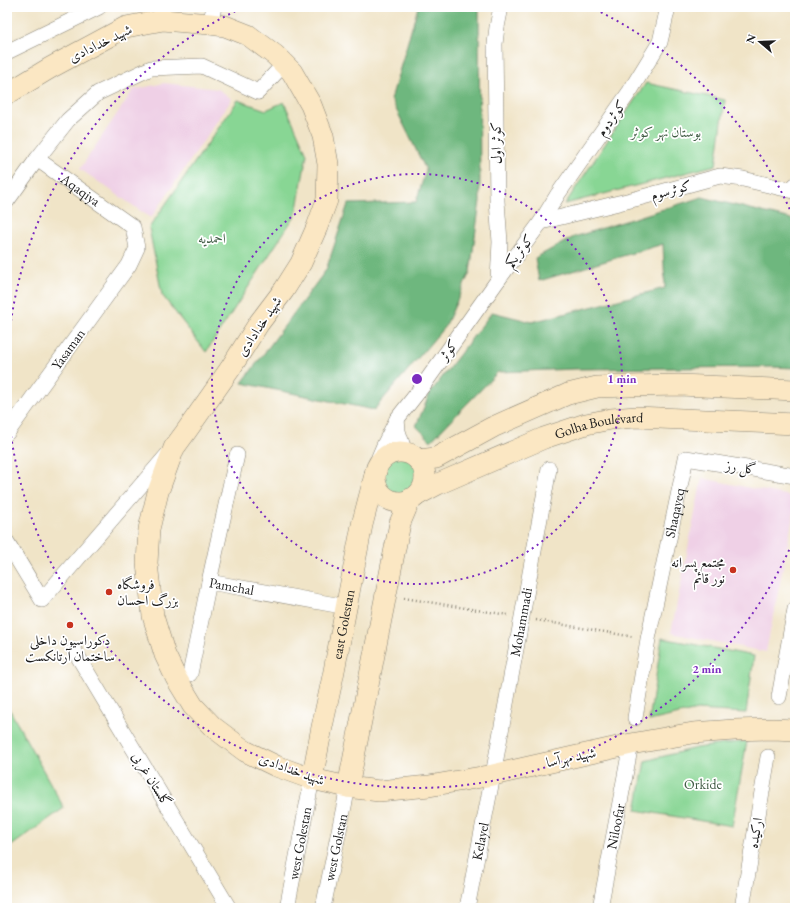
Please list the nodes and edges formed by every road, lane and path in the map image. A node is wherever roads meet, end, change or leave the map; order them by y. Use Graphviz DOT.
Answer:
graph roads {
  1 [pos="99,7"];
  2 [pos="501,7"];
  3 [pos="668,7"];
  4 [pos="212,16"];
  5 [pos="7,52"];
  6 [pos="284,64"];
  7 [pos="7,94"];
  8 [pos="37,159"];
  9 [pos="795,185"];
  10 [pos="7,201"];
  11 [pos="541,222"];
  12 [pos="129,265"];
  13 [pos="498,280"];
  14 [pos="795,390"];
  15 [pos="398,419"];
  16 [pos="795,424"];
  17 [pos="7,433"];
  18 [pos="174,448"];
  19 [pos="237,455"];
  20 [pos="412,456"];
  21 [pos="686,458"];
  22 [pos="549,469"];
  23 [pos="376,471"];
  24 [pos="795,476"];
  25 [pos="413,497"];
  26 [pos="7,542"];
  27 [pos="209,582"];
  28 [pos="347,607"];
  29 [pos="795,609"];
  30 [pos="74,650"];
  31 [pos="190,674"];
  32 [pos="779,697"];
  33 [pos="635,718"];
  34 [pos="795,730"];
  35 [pos="631,744"];
  36 [pos="768,758"];
  37 [pos="493,775"];
  38 [pos="312,779"];
  39 [pos="348,787"];
  40 [pos="229,908"];
  41 [pos="287,908"];
  42 [pos="323,908"];
  43 [pos="467,908"];
  44 [pos="600,908"];
  45 [pos="742,908"];
  1 -- 5 [label="street"];
  2 -- 13 [label="street, کوثر اول"];
  3 -- 11 [label="street, کوثردوم"];
  4 -- 6 [label="main road, شهید خدادادی"];
  4 -- 7 [label="main road, شهید خدادادی"];
  6 -- 8 [label="street"];
  6 -- 18 [label="main road, شهید خدادادی"];
  8 -- 10 [label="street"];
  8 -- 12 [label="street, Aqaqiya"];
  9 -- 11 [label="street, کوثرسوم"];
  11 -- 13 [label="street, کوثر یکم"];
  12 -- 17 [label="street, Yasaman"];
  13 -- 15 [label="street, کوثر"];
  14 -- 20 [label="main road"];
  15 -- 20 [label="street"];
  15 -- 23 [label="street, کوثر"];
  16 -- 25 [label="main road, Golha Boulevard"];
  18 -- 26 [label="street"];
  18 -- 38 [label="main road, شهید خدادادی"];
  19 -- 27 [label="street"];
  20 -- 23 [label="main road"];
  20 -- 25 [label="main road"];
  21 -- 24 [label="street, گل رز"];
  21 -- 33 [label="street, Shaqayeq"];
  22 -- 37 [label="street, Mohammadi"];
  23 -- 25 [label="main road"];
  23 -- 28 [label="main road, east Golestan"];
  25 -- 39 [label="main road"];
  27 -- 28 [label="street, Pamchal"];
  27 -- 31 [label="street, Pamchal"];
  28 -- 38 [label="main road, east Golestan"];
  29 -- 32 [label="street"];
  30 -- 40 [label="street, گلستان غربی"];
  34 -- 35 [label="main road, شهید مهرآسا"];
  35 -- 37 [label="main road, شهید مهرآسا"];
  35 -- 44 [label="street, Niloofar"];
  36 -- 45 [label="street, ارکیده"];
  37 -- 39 [label="main road, شهید مهرآسا"];
  37 -- 43 [label="street, Kelayel"];
  38 -- 39 [label="main road, شهید خدادادی"];
  38 -- 41 [label="street, west Golestan"];
  39 -- 42 [label="street, west Golstan"];
}
